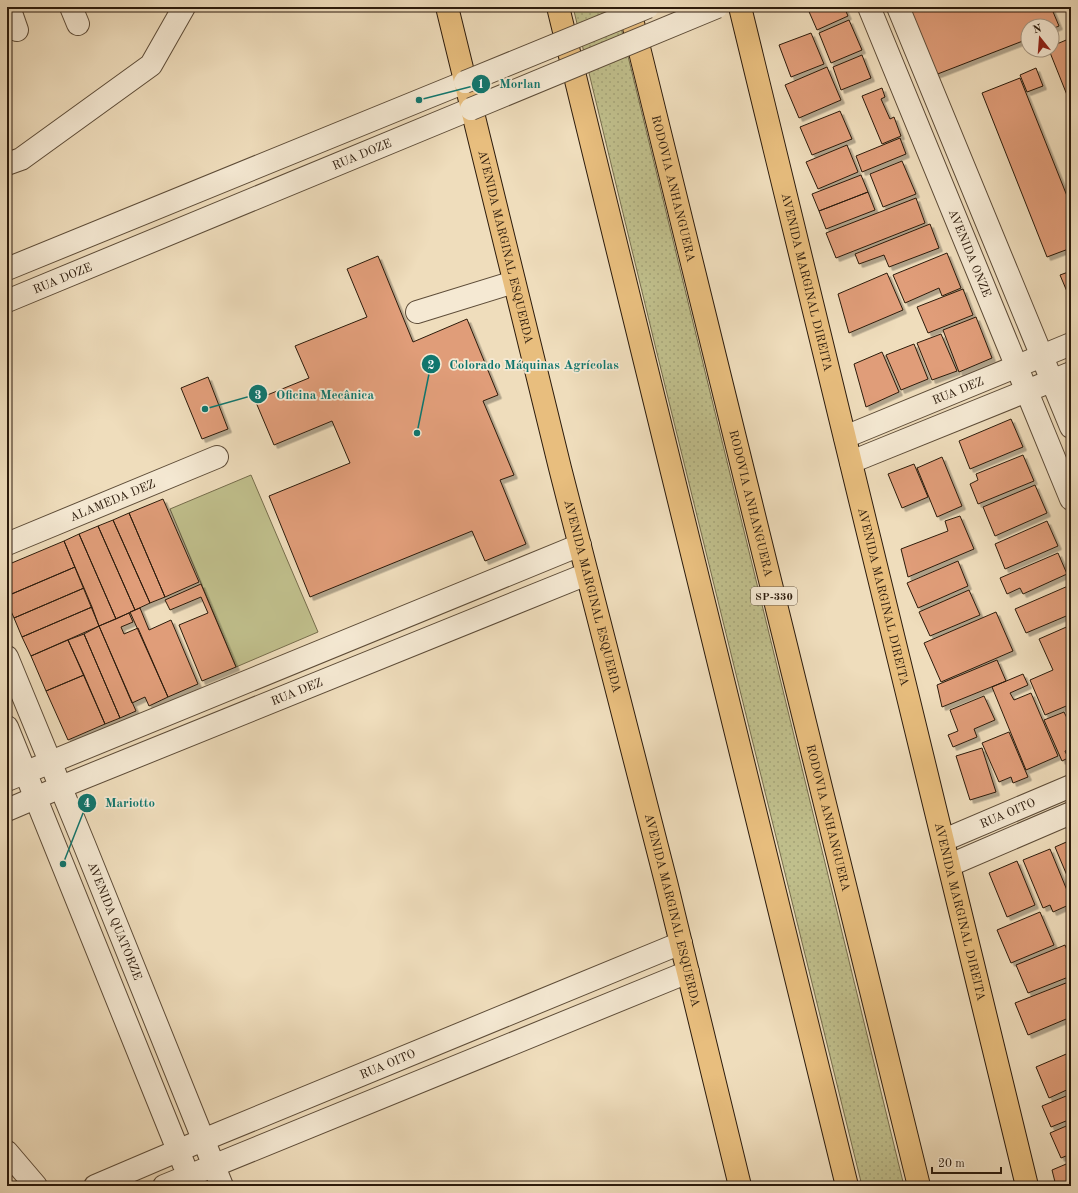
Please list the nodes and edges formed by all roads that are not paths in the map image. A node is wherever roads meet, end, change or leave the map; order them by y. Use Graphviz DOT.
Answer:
graph roads {
  1 [pos="9,7"];
  2 [pos="184,7"];
  3 [pos="446,7"];
  4 [pos="558,7"];
  5 [pos="629,7"];
  6 [pos="648,7"];
  7 [pos="717,7"];
  8 [pos="740,7"];
  9 [pos="869,7"];
  10 [pos="898,7"];
  11 [pos="17,30"];
  12 [pos="465,82"];
  13 [pos="471,109"];
  14 [pos="7,164"];
  15 [pos="7,269"];
  16 [pos="514,282"];
  17 [pos="7,301"];
  18 [pos="417,312"];
  19 [pos="1071,344"];
  20 [pos="1042,356"];
  21 [pos="1017,366"];
  22 [pos="1062,376"];
  23 [pos="1027,390"];
  24 [pos="1071,427"];
  25 [pos="845,437"];
  26 [pos="217,457"];
  27 [pos="851,462"];
  28 [pos="1071,499"];
  29 [pos="7,544"];
  30 [pos="580,546"];
  31 [pos="587,574"];
  32 [pos="7,657"];
  33 [pos="7,727"];
  34 [pos="51,763"];
  35 [pos="16,776"];
  36 [pos="1071,786"];
  37 [pos="61,787"];
  38 [pos="36,798"];
  39 [pos="7,810"];
  40 [pos="1071,813"];
  41 [pos="944,840"];
  42 [pos="950,865"];
  43 [pos="681,944"];
  44 [pos="688,972"];
  45 [pos="203,1140"];
  46 [pos="7,1152"];
  47 [pos="178,1152"];
  48 [pos="213,1165"];
  49 [pos="191,1181"];
  50 [pos="36,1186"];
  51 [pos="95,1186"];
  52 [pos="164,1186"];
  53 [pos="222,1186"];
  54 [pos="740,1186"];
  55 [pos="848,1186"];
  56 [pos="919,1186"];
  57 [pos="1027,1186"];
  1 -- 11 [label="street"];
  2 -- 14 [label="street"];
  3 -- 12 [label="main road, AVENIDA MARGINAL ESQUERDA"];
  4 -- 55 [label="main road"];
  5 -- 56 [label="main road, RODOVIA ANHANGUERA / SP-330"];
  6 -- 12 [label="street, bridge"];
  7 -- 13 [label="street, RUA DOZE, bridge"];
  8 -- 25 [label="main road, AVENIDA MARGINAL DIREITA"];
  9 -- 21 [label="street, AVENIDA ONZE"];
  10 -- 20 [label="street"];
  12 -- 13 [label="main road, AVENIDA MARGINAL ESQUERDA"];
  12 -- 15 [label="street"];
  13 -- 16 [label="main road, AVENIDA MARGINAL ESQUERDA"];
  13 -- 17 [label="street, RUA DOZE"];
  16 -- 18 [label="street"];
  16 -- 30 [label="main road, AVENIDA MARGINAL ESQUERDA"];
  19 -- 20 [label="street, RUA DEZ"];
  20 -- 21 [label="street, RUA DEZ"];
  20 -- 22 [label="street"];
  21 -- 23 [label="street, AVENIDA ONZE"];
  21 -- 25 [label="street, RUA DEZ"];
  22 -- 23 [label="street"];
  22 -- 24 [label="street"];
  23 -- 27 [label="street"];
  23 -- 28 [label="street, AVENIDA ONZE"];
  25 -- 27 [label="main road, AVENIDA MARGINAL DIREITA"];
  26 -- 29 [label="street, ALAMEDA DEZ"];
  27 -- 41 [label="main road, AVENIDA MARGINAL DIREITA"];
  30 -- 31 [label="main road, AVENIDA MARGINAL ESQUERDA"];
  30 -- 34 [label="street"];
  31 -- 37 [label="street, RUA DEZ"];
  31 -- 43 [label="main road, AVENIDA MARGINAL ESQUERDA"];
  32 -- 34 [label="street, AVENIDA QUATORZE"];
  33 -- 35 [label="street"];
  34 -- 35 [label="street"];
  34 -- 37 [label="street, AVENIDA QUATORZE"];
  35 -- 38 [label="street"];
  36 -- 41 [label="street, RUA OITO"];
  37 -- 38 [label="street, RUA DEZ"];
  37 -- 45 [label="street, AVENIDA QUATORZE"];
  38 -- 39 [label="street, RUA DEZ"];
  38 -- 47 [label="street"];
  40 -- 42 [label="street, RUA OITO"];
  41 -- 42 [label="main road, AVENIDA MARGINAL DIREITA"];
  42 -- 57 [label="main road, AVENIDA MARGINAL DIREITA"];
  43 -- 44 [label="main road, AVENIDA MARGINAL ESQUERDA"];
  43 -- 45 [label="street, RUA OITO"];
  44 -- 48 [label="street"];
  44 -- 54 [label="main road, AVENIDA MARGINAL ESQUERDA"];
  45 -- 47 [label="street, RUA OITO"];
  45 -- 48 [label="street, AVENIDA QUATORZE"];
  46 -- 50 [label="street"];
  47 -- 49 [label="street"];
  47 -- 51 [label="street, RUA OITO"];
  48 -- 49 [label="street"];
  48 -- 53 [label="street, AVENIDA QUATORZE"];
  49 -- 52 [label="street"];
}
